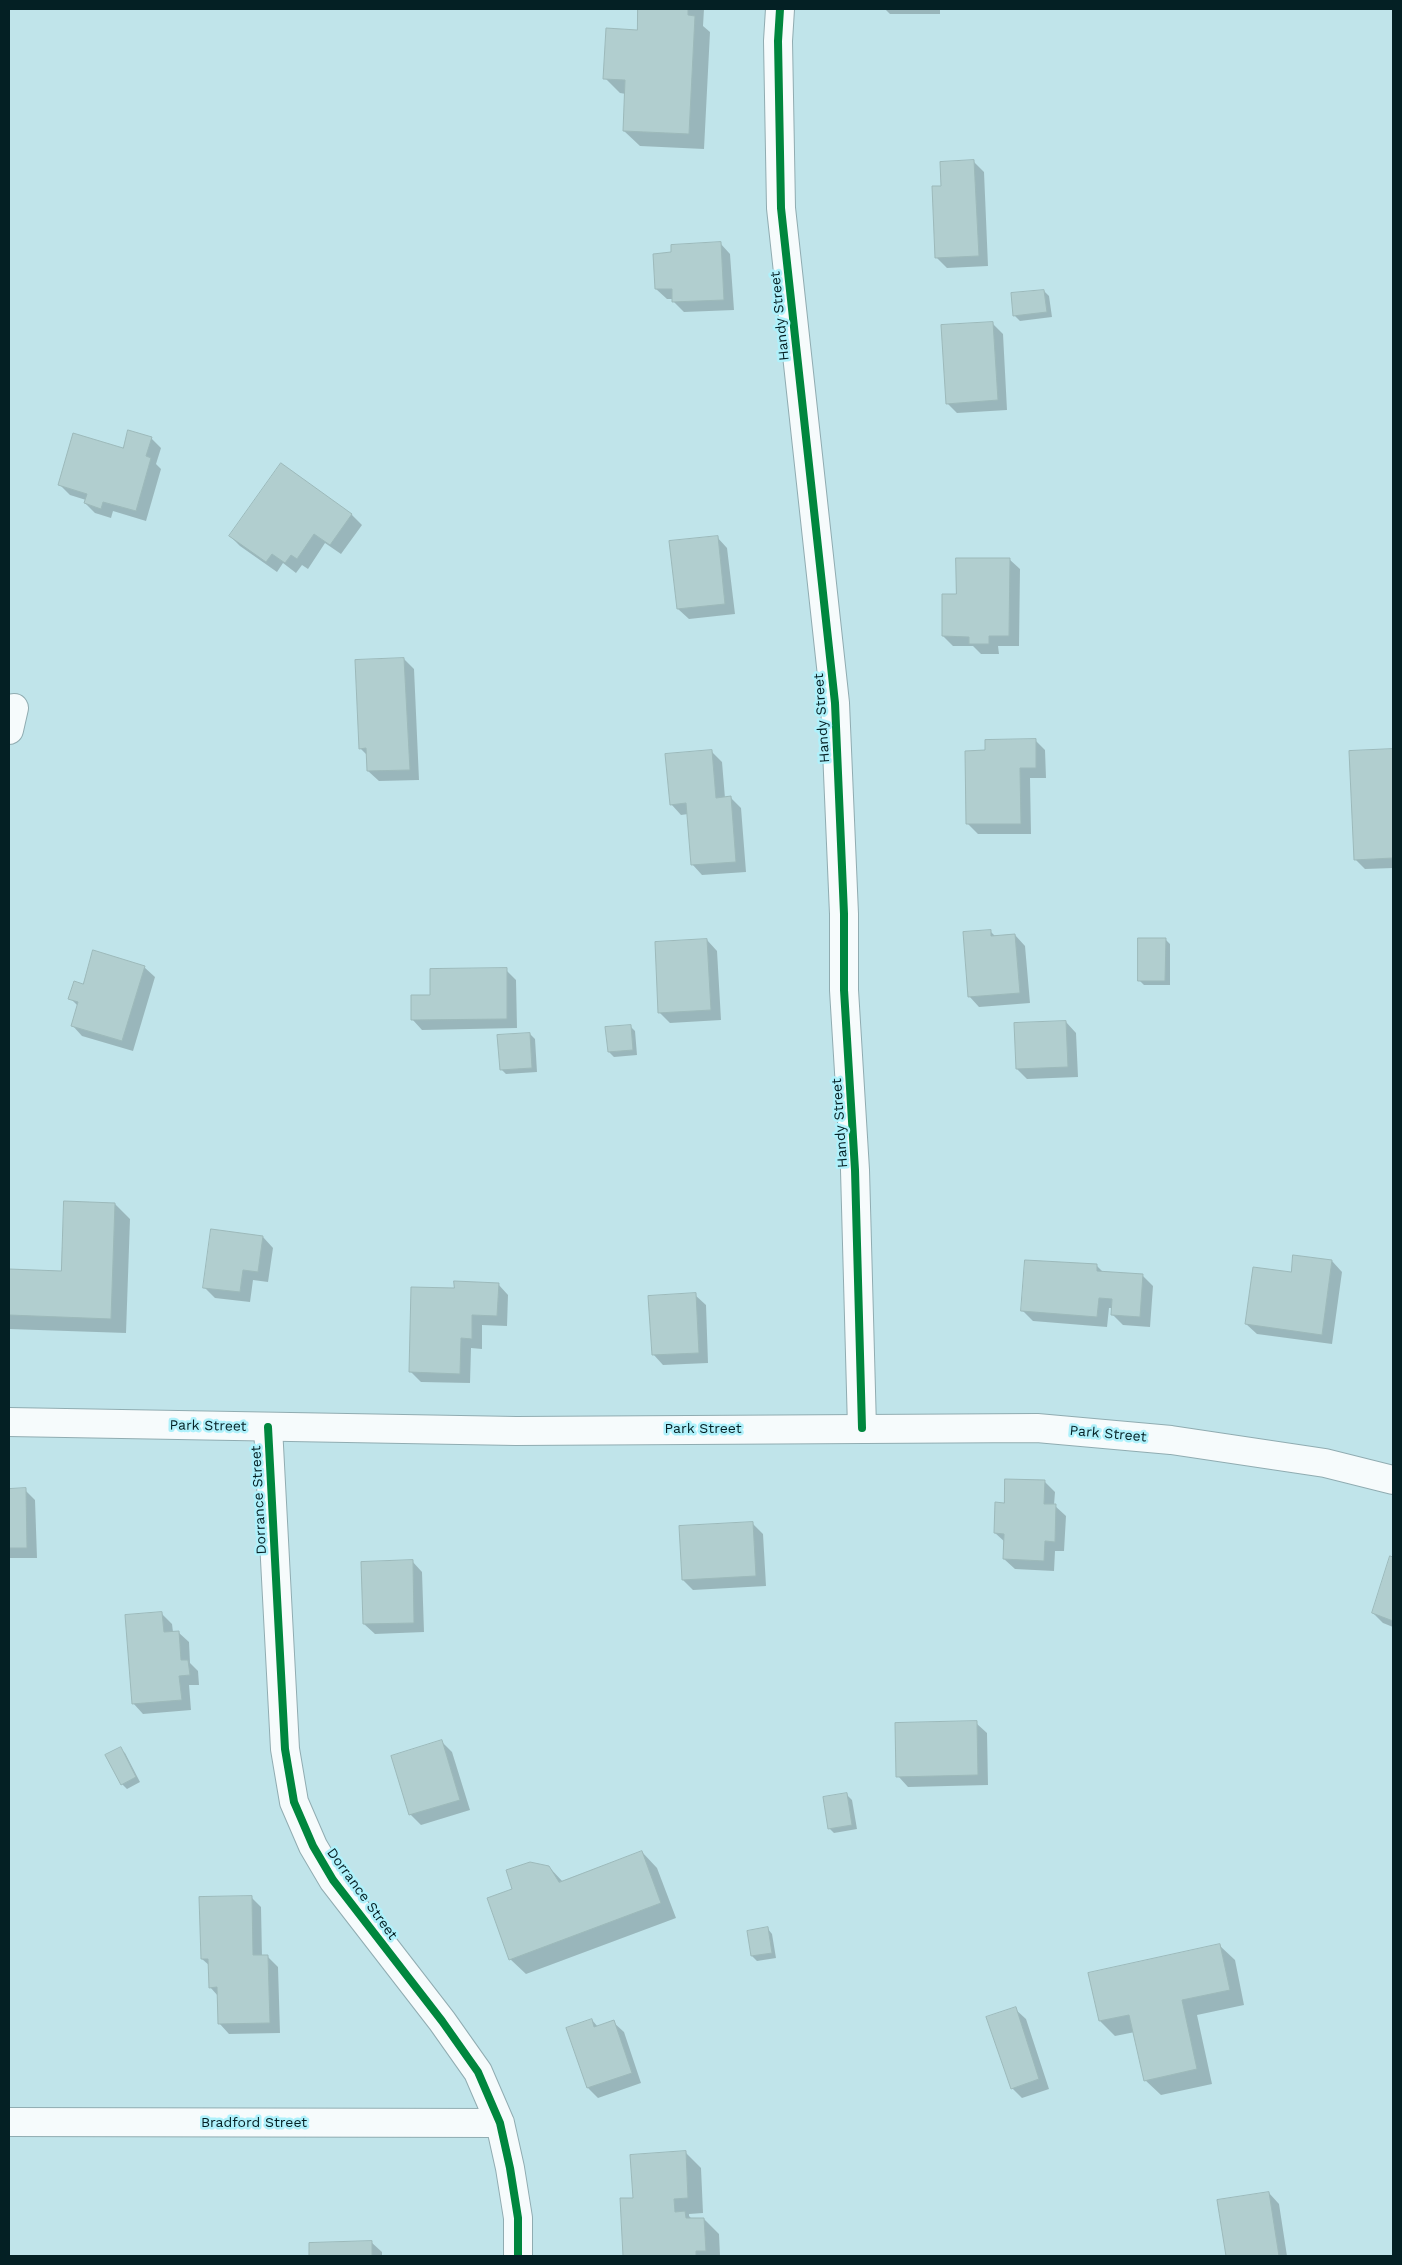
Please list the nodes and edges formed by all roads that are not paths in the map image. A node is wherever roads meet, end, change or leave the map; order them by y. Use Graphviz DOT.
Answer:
graph roads {
  1 [pos="780,9"];
  2 [pos="9,1422"];
  3 [pos="268,1427"];
  4 [pos="862,1428"];
  5 [pos="1393,1480"];
  6 [pos="9,2122"];
  7 [pos="500,2123"];
  8 [pos="518,2256"];
  1 -- 4 [label="street, Handy Street"];
  2 -- 3 [label="street, Park Street"];
  3 -- 4 [label="street, Park Street"];
  3 -- 7 [label="street, Dorrance Street"];
  4 -- 5 [label="street, Park Street"];
  6 -- 7 [label="street, Bradford Street"];
  7 -- 8 [label="street, Dorrance Street"];
}
